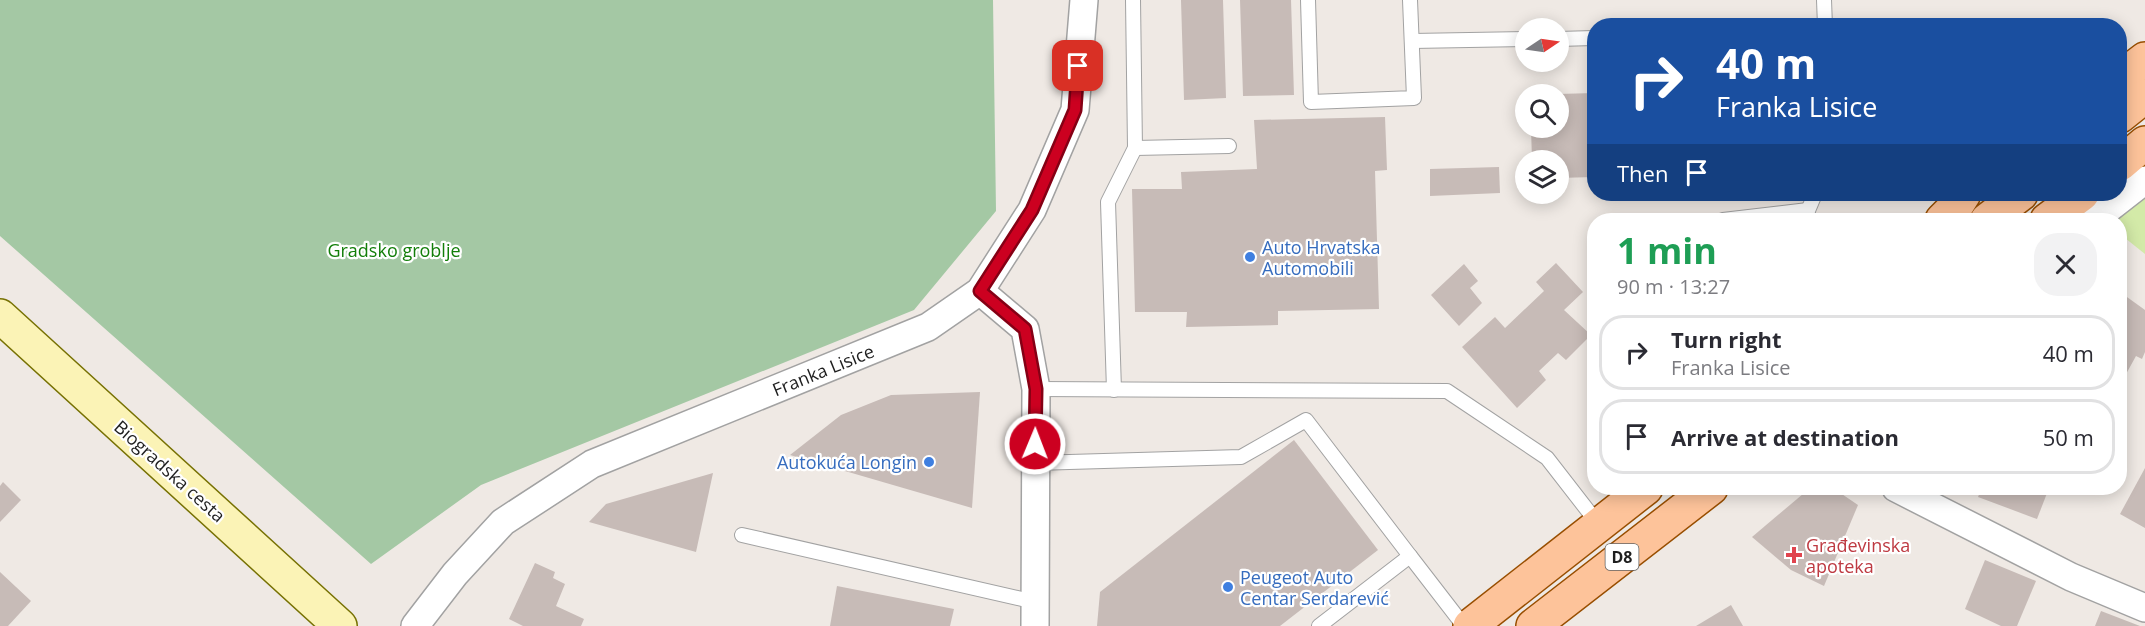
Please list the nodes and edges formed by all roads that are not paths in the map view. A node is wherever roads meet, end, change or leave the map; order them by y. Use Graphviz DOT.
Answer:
graph roads {
  1 [pos="1084,0"];
  2 [pos="1133,0"];
  3 [pos="1308,0"];
  4 [pos="1410,0"];
  5 [pos="1824,0"];
  6 [pos="1825,18"];
  7 [pos="1587,38"];
  8 [pos="1515,39"];
  9 [pos="1569,39"];
  10 [pos="1412,41"];
  11 [pos="2145,59"];
  12 [pos="2127,73"];
  13 [pos="2145,96"];
  14 [pos="2127,110"];
  15 [pos="2145,143"];
  16 [pos="1229,146"];
  17 [pos="1135,148"];
  18 [pos="2127,158"];
  19 [pos="2145,180"];
  20 [pos="2127,194"];
  21 [pos="1959,201"];
  22 [pos="2012,201"];
  23 [pos="2073,201"];
  24 [pos="2118,201"];
  25 [pos="1949,213"];
  26 [pos="1996,213"];
  27 [pos="2056,213"];
  28 [pos="2103,213"];
  29 [pos="980,291"];
  30 [pos="0,316"];
  31 [pos="1036,389"];
  32 [pos="1114,390"];
  33 [pos="1035,462"];
  34 [pos="1637,495"];
  35 [pos="1702,495"];
  36 [pos="1910,495"];
  37 [pos="1599,525"];
  38 [pos="742,535"];
  39 [pos="1410,556"];
  40 [pos="2145,608"];
  41 [pos="1035,614"];
  42 [pos="340,626"];
  43 [pos="415,626"];
  44 [pos="1319,626"];
  45 [pos="1464,626"];
  46 [pos="1470,626"];
  47 [pos="1533,626"];
  1 -- 29 [label="street, Franka Lisice"];
  2 -- 17 [label="lane"];
  3 -- 10 [label="lane"];
  4 -- 10 [label="lane"];
  5 -- 6 [label="lane"];
  7 -- 9 [label="lane"];
  8 -- 10 [label="lane"];
  11 -- 12 [label="main road"];
  13 -- 14 [label="main road"];
  15 -- 18 [label="main road"];
  16 -- 17 [label="lane"];
  17 -- 32 [label="lane"];
  19 -- 20 [label="street"];
  21 -- 25 [label="main road"];
  22 -- 26 [label="main road"];
  23 -- 27 [label="main road"];
  24 -- 28 [label="street"];
  29 -- 31 [label="street"];
  29 -- 43 [label="street, Franka Lisice"];
  30 -- 42 [label="main road, Biogradska cesta"];
  31 -- 32 [label="lane"];
  31 -- 33 [label="street"];
  32 -- 37 [label="lane"];
  33 -- 39 [label="lane"];
  33 -- 41 [label="street"];
  34 -- 37 [label="main road, D8"];
  35 -- 47 [label="main road, D8"];
  36 -- 40 [label="street"];
  37 -- 46 [label="main road, D8"];
  38 -- 41 [label="lane"];
  39 -- 44 [label="lane"];
  39 -- 45 [label="lane"];
}
